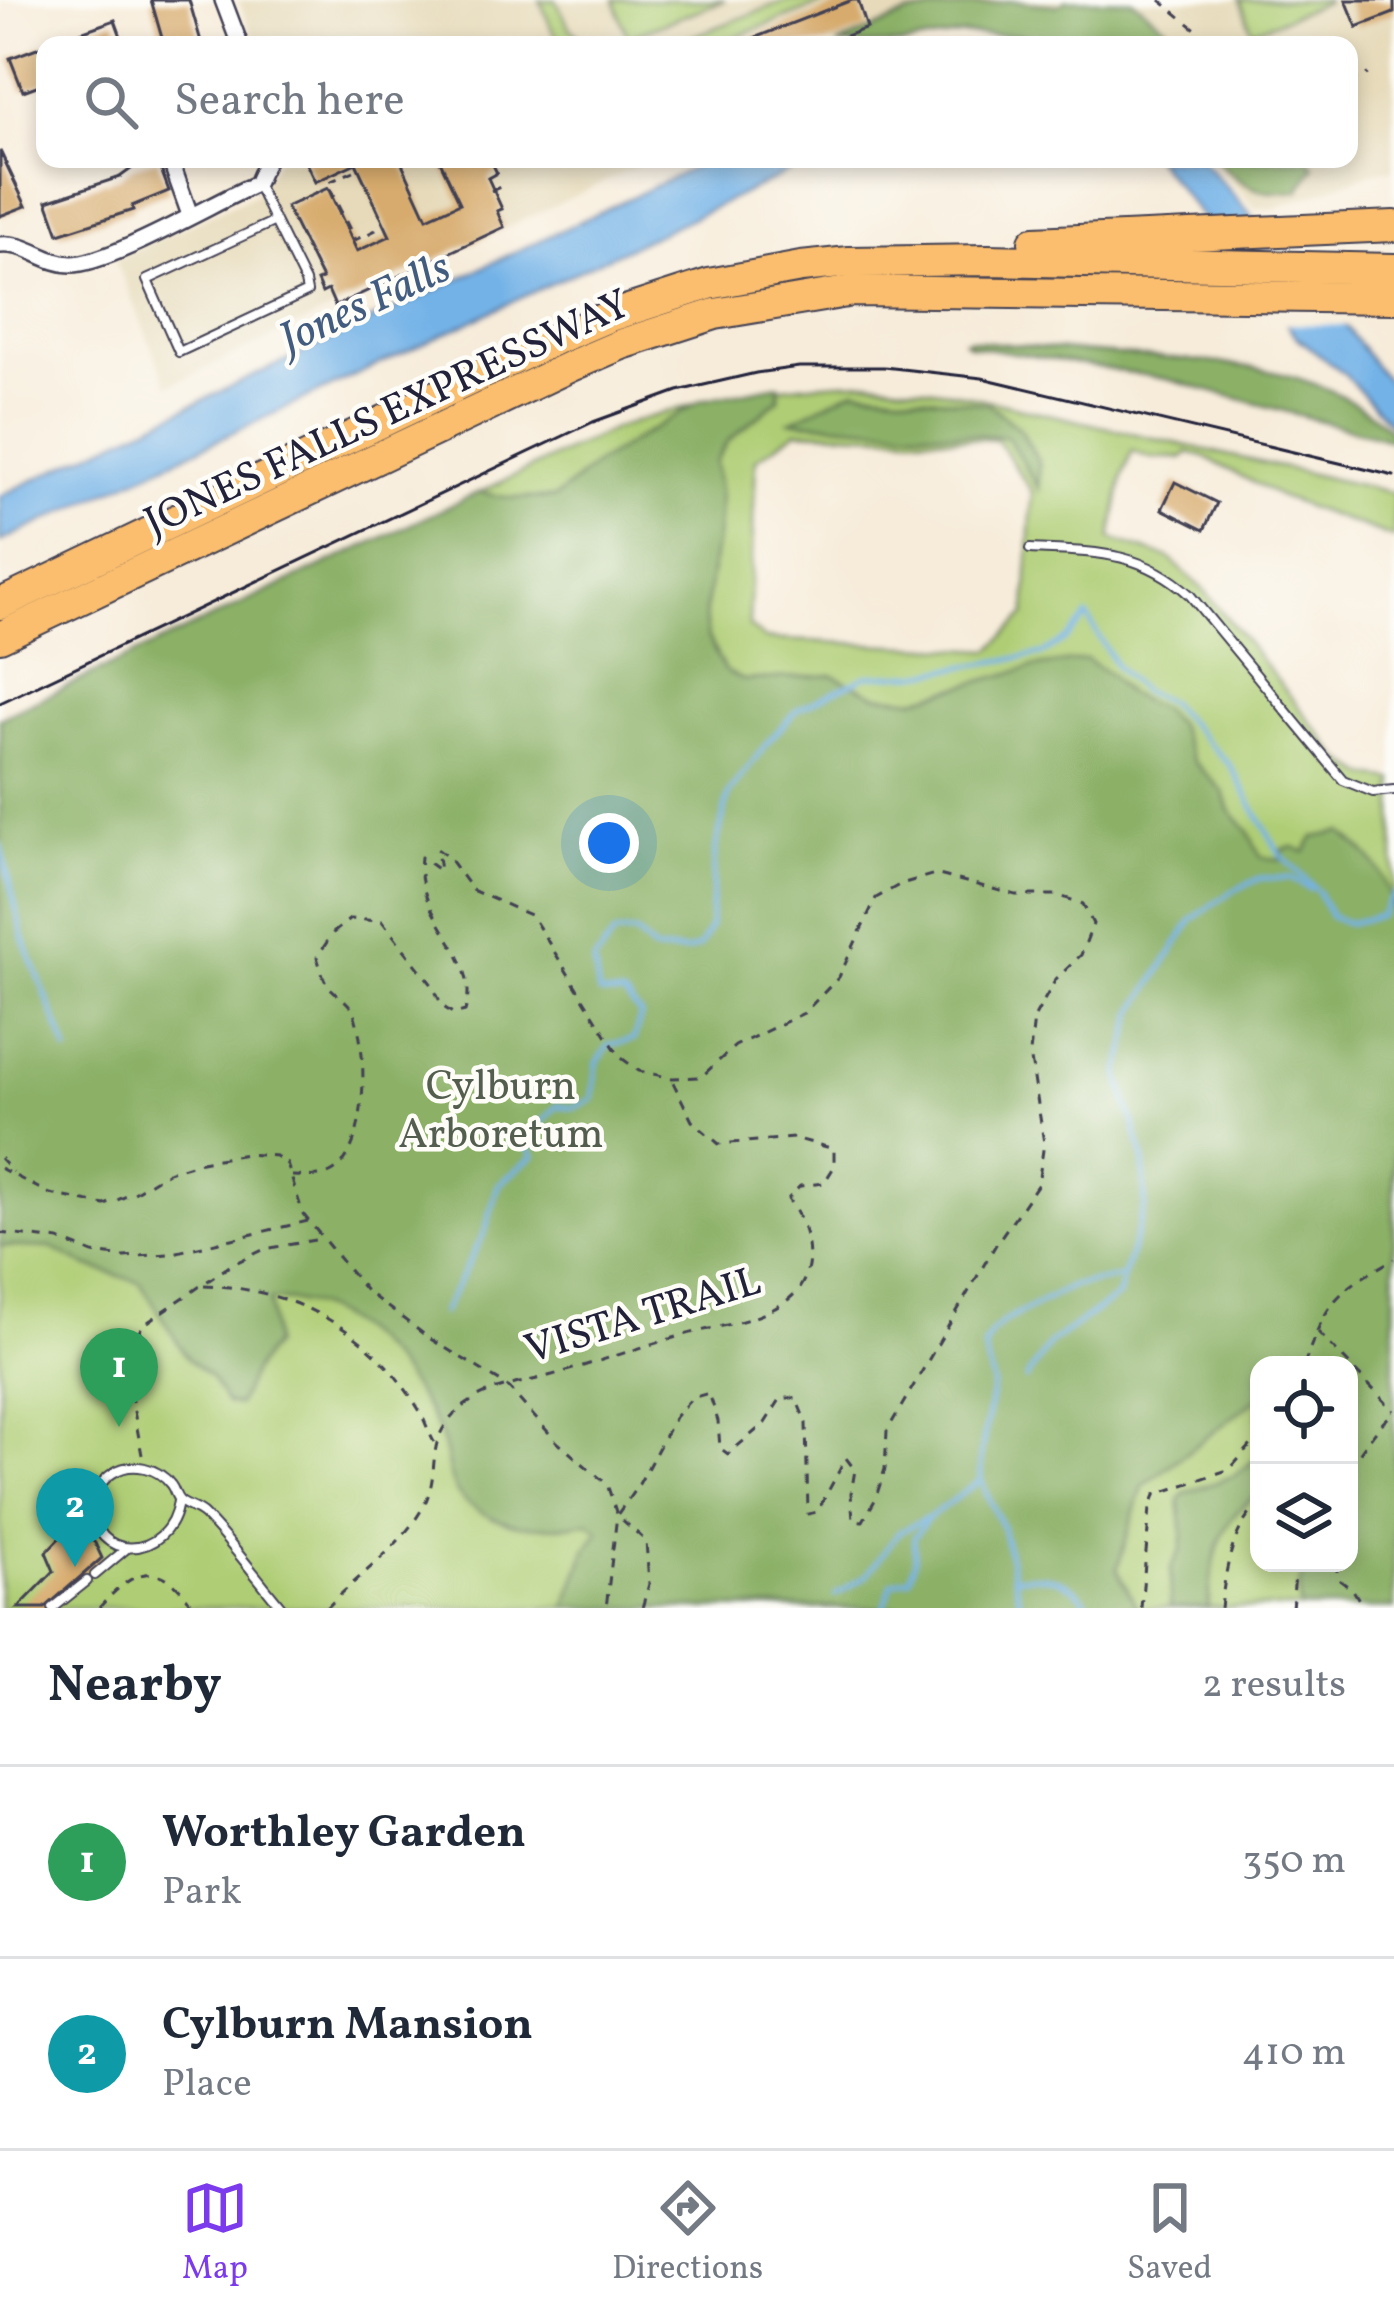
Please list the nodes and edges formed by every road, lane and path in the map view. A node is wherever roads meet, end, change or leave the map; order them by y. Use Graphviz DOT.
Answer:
graph roads {
  1 [pos="223,0"];
  2 [pos="1160,0"];
  3 [pos="237,36"];
  4 [pos="1204,36"];
  5 [pos="1368,74"];
  6 [pos="1358,78"];
  7 [pos="173,168"];
  8 [pos="263,168"];
  9 [pos="353,171"];
  10 [pos="256,184"];
  11 [pos="505,185"];
  12 [pos="491,191"];
  13 [pos="190,214"];
  14 [pos="356,218"];
  15 [pos="275,221"];
  16 [pos="346,222"];
  17 [pos="1394,226"];
  18 [pos="380,228"];
  19 [pos="0,245"];
  20 [pos="801,266"];
  21 [pos="1394,269"];
  22 [pos="1394,298"];
  23 [pos="1371,310"];
  24 [pos="1030,548"];
  25 [pos="0,604"];
  26 [pos="0,637"];
  27 [pos="1394,790"];
  28 [pos="672,1078"];
  29 [pos="0,1158"];
  30 [pos="0,1168"];
  31 [pos="292,1176"];
  32 [pos="18,1177"];
  33 [pos="308,1221"];
  34 [pos="0,1233"];
  35 [pos="322,1239"];
  36 [pos="1394,1258"];
  37 [pos="202,1285"];
  38 [pos="1317,1330"];
  39 [pos="1307,1356"];
  40 [pos="506,1385"];
  41 [pos="1394,1412"];
  42 [pos="434,1442"];
  43 [pos="1250,1446"];
  44 [pos="1352,1464"];
  45 [pos="141,1467"];
  46 [pos="178,1501"];
  47 [pos="1250,1514"];
  48 [pos="617,1515"];
  49 [pos="128,1548"];
  50 [pos="1295,1572"];
  51 [pos="1337,1572"];
  52 [pos="53,1608"];
  53 [pos="99,1608"];
  54 [pos="194,1608"];
  55 [pos="282,1608"];
  56 [pos="327,1608"];
  57 [pos="606,1608"];
  58 [pos="642,1608"];
  59 [pos="1141,1608"];
  60 [pos="1221,1608"];
  61 [pos="1292,1608"];
  62 [pos="1364,1608"];
  1 -- 3 [label="street"];
  2 -- 4 [label="path"];
  5 -- 6 [label="path"];
  7 -- 13 [label="street"];
  8 -- 10 [label="street"];
  9 -- 16 [label="path"];
  10 -- 13 [label="street"];
  10 -- 15 [label="lane"];
  11 -- 12 [label="path"];
  13 -- 19 [label="street"];
  14 -- 16 [label="path"];
  15 -- 15 [label="lane"];
  16 -- 18 [label="path"];
  17 -- 20 [label="highway"];
  20 -- 21 [label="highway, JONES FALLS EXPRESSWAY"];
  20 -- 25 [label="highway, JONES FALLS EXPRESSWAY"];
  22 -- 23 [label="highway"];
  23 -- 26 [label="highway, JONES FALLS EXPRESSWAY"];
  24 -- 27 [label="lane"];
  28 -- 31 [label="path"];
  28 -- 40 [label="path, VISTA TRAIL"];
  28 -- 48 [label="path"];
  29 -- 32 [label="path"];
  30 -- 32 [label="path"];
  31 -- 32 [label="path"];
  31 -- 33 [label="path"];
  33 -- 34 [label="path"];
  33 -- 35 [label="path"];
  35 -- 37 [label="path"];
  35 -- 40 [label="path"];
  36 -- 38 [label="path"];
  37 -- 42 [label="path"];
  37 -- 45 [label="path"];
  38 -- 39 [label="path"];
  38 -- 41 [label="path"];
  40 -- 42 [label="path, VISTA TRAIL"];
  40 -- 48 [label="path"];
  41 -- 44 [label="path"];
  42 -- 56 [label="path"];
  43 -- 59 [label="path"];
  45 -- 46 [label="lane"];
  45 -- 49 [label="lane"];
  46 -- 49 [label="lane"];
  46 -- 55 [label="lane"];
  47 -- 60 [label="path"];
  48 -- 57 [label="path"];
  48 -- 58 [label="path"];
  49 -- 52 [label="lane"];
  50 -- 61 [label="path"];
  51 -- 62 [label="path"];
  53 -- 54 [label="path"];
}
